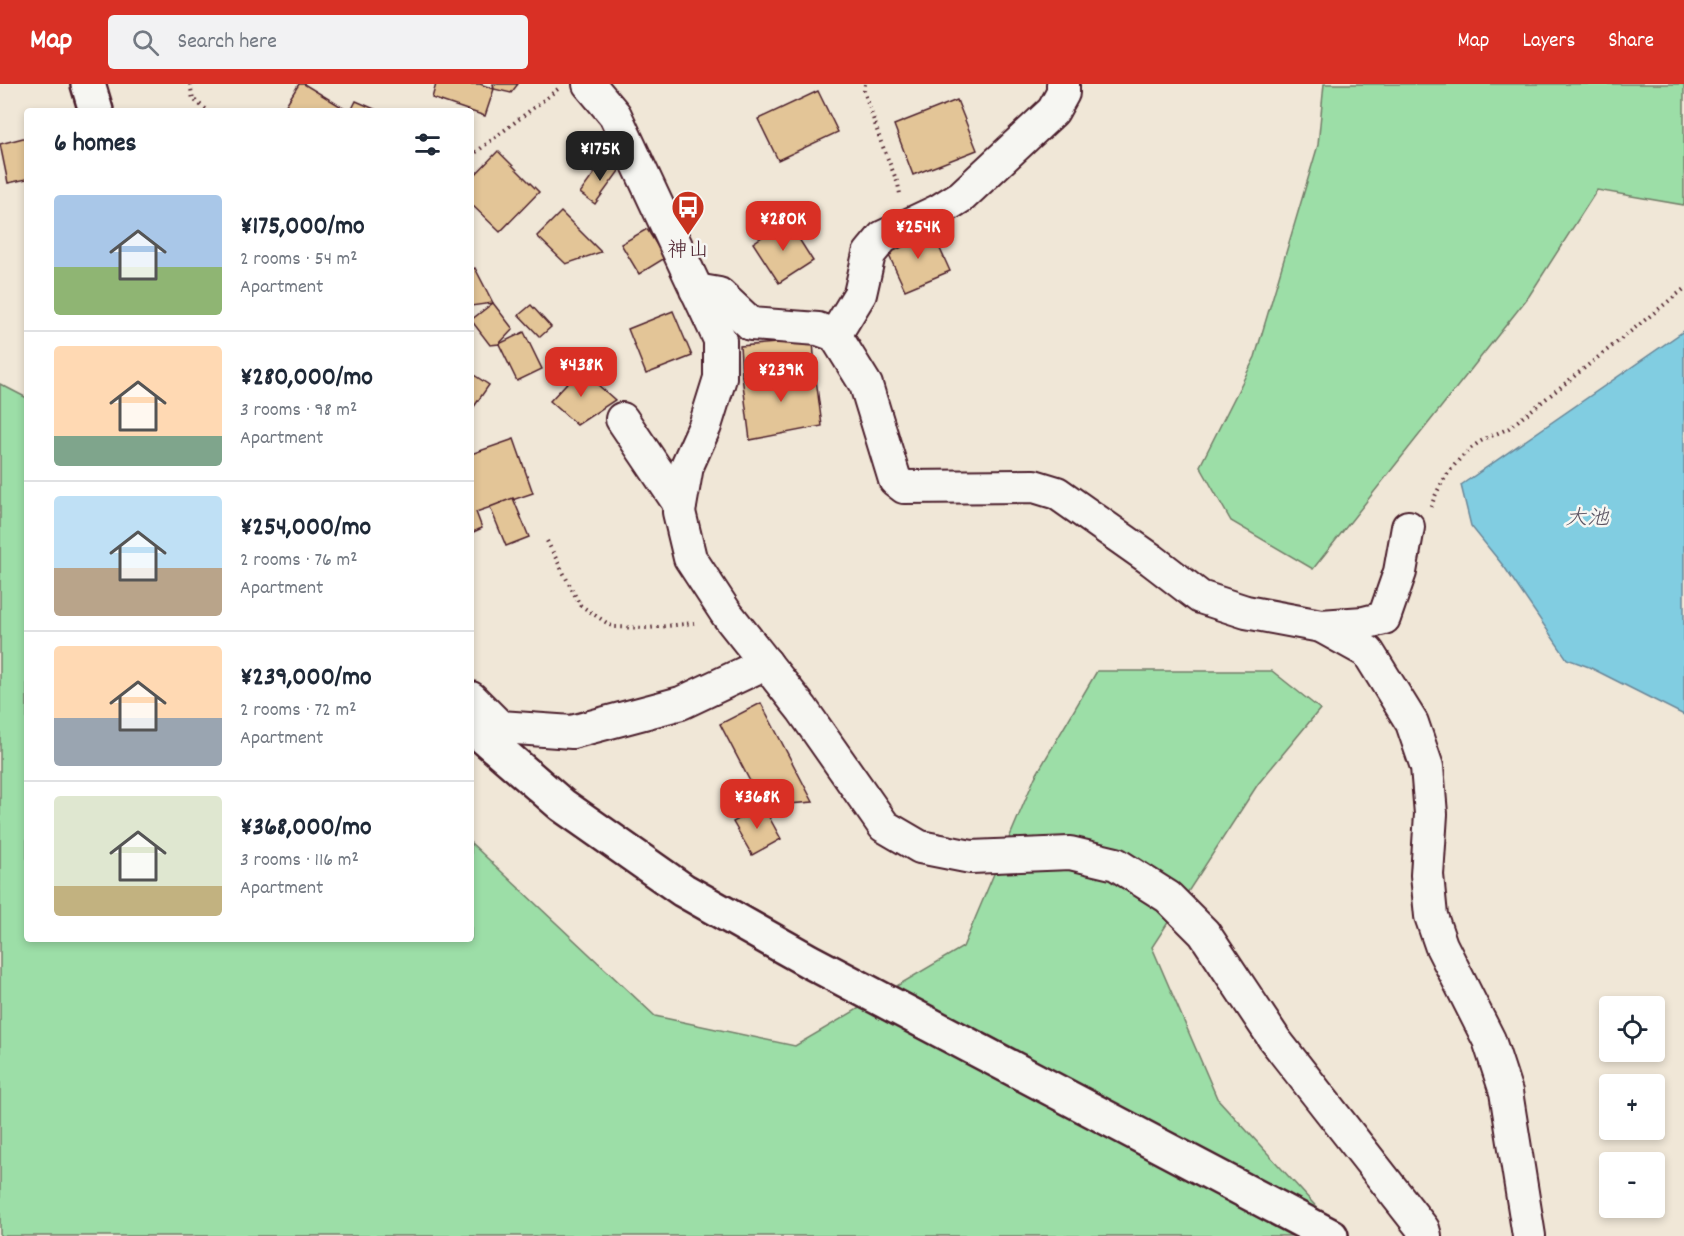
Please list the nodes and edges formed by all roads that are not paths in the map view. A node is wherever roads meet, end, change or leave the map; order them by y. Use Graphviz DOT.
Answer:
graph roads {
  1 [pos="88,84"];
  2 [pos="1064,84"];
  3 [pos="604,89"];
  4 [pos="95,108"];
  5 [pos="696,290"];
  6 [pos="835,335"];
  7 [pos="622,419"];
  8 [pos="680,505"];
  9 [pos="1408,527"];
  10 [pos="1321,626"];
  11 [pos="766,663"];
  12 [pos="474,701"];
  13 [pos="474,729"];
  14 [pos="1331,1236"];
  15 [pos="1425,1236"];
  16 [pos="1529,1236"];
  1 -- 4 [label="street"];
  2 -- 6 [label="street"];
  3 -- 5 [label="street"];
  5 -- 6 [label="street"];
  5 -- 8 [label="street"];
  6 -- 10 [label="street"];
  7 -- 8 [label="street"];
  8 -- 11 [label="street"];
  9 -- 10 [label="street"];
  10 -- 16 [label="street"];
  11 -- 12 [label="street"];
  11 -- 15 [label="street"];
  13 -- 14 [label="street"];
}
